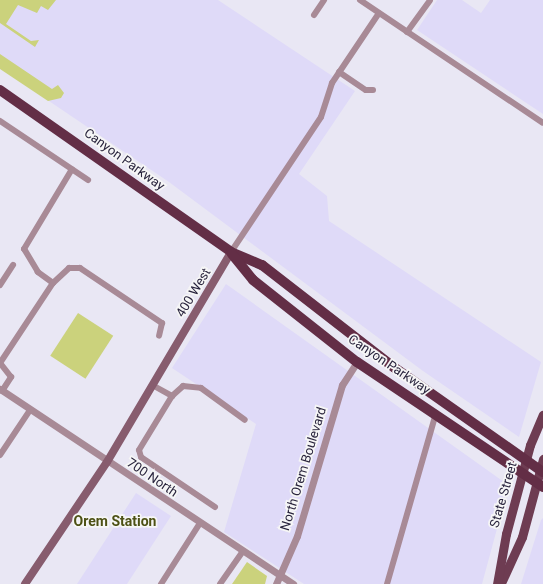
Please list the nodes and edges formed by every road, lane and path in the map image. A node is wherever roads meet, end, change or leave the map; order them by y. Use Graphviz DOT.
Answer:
graph roads {
  1 [pos="324,0"];
  2 [pos="360,0"];
  3 [pos="430,0"];
  4 [pos="379,13"];
  5 [pos="314,15"];
  6 [pos="407,32"];
  7 [pos="339,72"];
  8 [pos="0,90"];
  9 [pos="373,90"];
  10 [pos="0,121"];
  11 [pos="543,123"];
  12 [pos="72,169"];
  13 [pos="88,180"];
  14 [pos="231,252"];
  15 [pos="13,265"];
  16 [pos="53,282"];
  17 [pos="0,285"];
  18 [pos="159,336"];
  19 [pos="357,362"];
  20 [pos="154,386"];
  21 [pos="1,390"];
  22 [pos="172,396"];
  23 [pos="30,410"];
  24 [pos="436,413"];
  25 [pos="543,415"];
  26 [pos="245,420"];
  27 [pos="0,455"];
  28 [pos="527,459"];
  29 [pos="543,459"];
  30 [pos="108,462"];
  31 [pos="541,471"];
  32 [pos="523,472"];
  33 [pos="540,485"];
  34 [pos="215,507"];
  35 [pos="200,523"];
  36 [pos="243,551"];
  37 [pos="280,575"];
  38 [pos="25,584"];
  39 [pos="161,584"];
  40 [pos="220,584"];
  41 [pos="276,584"];
  42 [pos="293,584"];
  43 [pos="387,584"];
  44 [pos="499,584"];
  1 -- 5 [label="street"];
  2 -- 4 [label="street"];
  3 -- 6 [label="street"];
  4 -- 6 [label="street"];
  4 -- 7 [label="street, 400 West"];
  6 -- 11 [label="street"];
  7 -- 9 [label="street"];
  7 -- 14 [label="street, 400 West"];
  8 -- 14 [label="highway, Canyon Parkway"];
  10 -- 12 [label="street"];
  12 -- 13 [label="street"];
  12 -- 16 [label="street"];
  14 -- 19 [label="highway, Canyon Parkway"];
  14 -- 20 [label="main road, 400 West"];
  14 -- 28 [label="highway, Canyon Parkway"];
  15 -- 17 [label="street"];
  16 -- 18 [label="street"];
  16 -- 21 [label="street"];
  19 -- 24 [label="highway, Canyon Parkway"];
  19 -- 37 [label="street, North Orem Boulevard"];
  20 -- 22 [label="street"];
  20 -- 30 [label="main road, 400 West"];
  21 -- 23 [label="street, 700 North"];
  22 -- 26 [label="street"];
  22 -- 34 [label="street"];
  23 -- 27 [label="street"];
  23 -- 30 [label="street, 700 North"];
  24 -- 32 [label="highway, Canyon Parkway"];
  24 -- 43 [label="street"];
  25 -- 28 [label="main road, State Street"];
  28 -- 31 [label="highway, Canyon Parkway"];
  28 -- 32 [label="main road, State Street"];
  29 -- 31 [label="main road, State Street"];
  30 -- 35 [label="street, 700 North"];
  30 -- 38 [label="main road, 400 West"];
  31 -- 33 [label="main road, State Street"];
  32 -- 33 [label="highway, Canyon Parkway"];
  32 -- 44 [label="main road, State Street"];
  33 -- 44 [label="main road, State Street"];
  35 -- 36 [label="street, 700 North"];
  35 -- 39 [label="street"];
  36 -- 37 [label="street, 700 North"];
  36 -- 40 [label="street"];
  37 -- 41 [label="street, North Orem Boulevard"];
  37 -- 42 [label="street, 700 North"];
}
